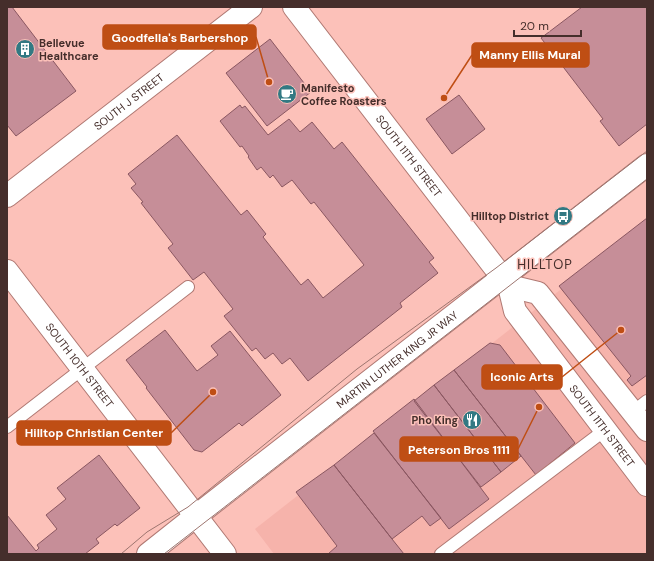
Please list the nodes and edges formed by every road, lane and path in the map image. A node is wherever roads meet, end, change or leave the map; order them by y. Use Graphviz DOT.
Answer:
graph roads {
  1 [pos="250,7"];
  2 [pos="294,7"];
  3 [pos="647,165"];
  4 [pos="7,196"];
  5 [pos="7,271"];
  6 [pos="506,282"];
  7 [pos="188,287"];
  8 [pos="82,368"];
  9 [pos="640,406"];
  10 [pos="7,427"];
  11 [pos="605,430"];
  12 [pos="647,430"];
  13 [pos="647,485"];
  14 [pos="196,516"];
  15 [pos="148,554"];
  16 [pos="225,554"];
  17 [pos="441,554"];
  1 -- 4 [label="main road, SOUTH J STREET"];
  2 -- 6 [label="main road, SOUTH 11TH STREET"];
  3 -- 6 [label="main road, MARTIN LUTHER KING JR WAY"];
  5 -- 8 [label="main road, SOUTH 10TH STREET"];
  6 -- 9 [label="main road"];
  6 -- 11 [label="main road, SOUTH 11TH STREET"];
  6 -- 14 [label="main road, MARTIN LUTHER KING JR WAY"];
  7 -- 8 [label="lane"];
  8 -- 10 [label="lane"];
  8 -- 14 [label="main road, SOUTH 10TH STREET"];
  9 -- 12 [label="main road"];
  11 -- 13 [label="main road, SOUTH 11TH STREET"];
  11 -- 17 [label="lane"];
  14 -- 15 [label="main road, MARTIN LUTHER KING JR WAY"];
  14 -- 16 [label="main road, SOUTH 10TH STREET"];
}
